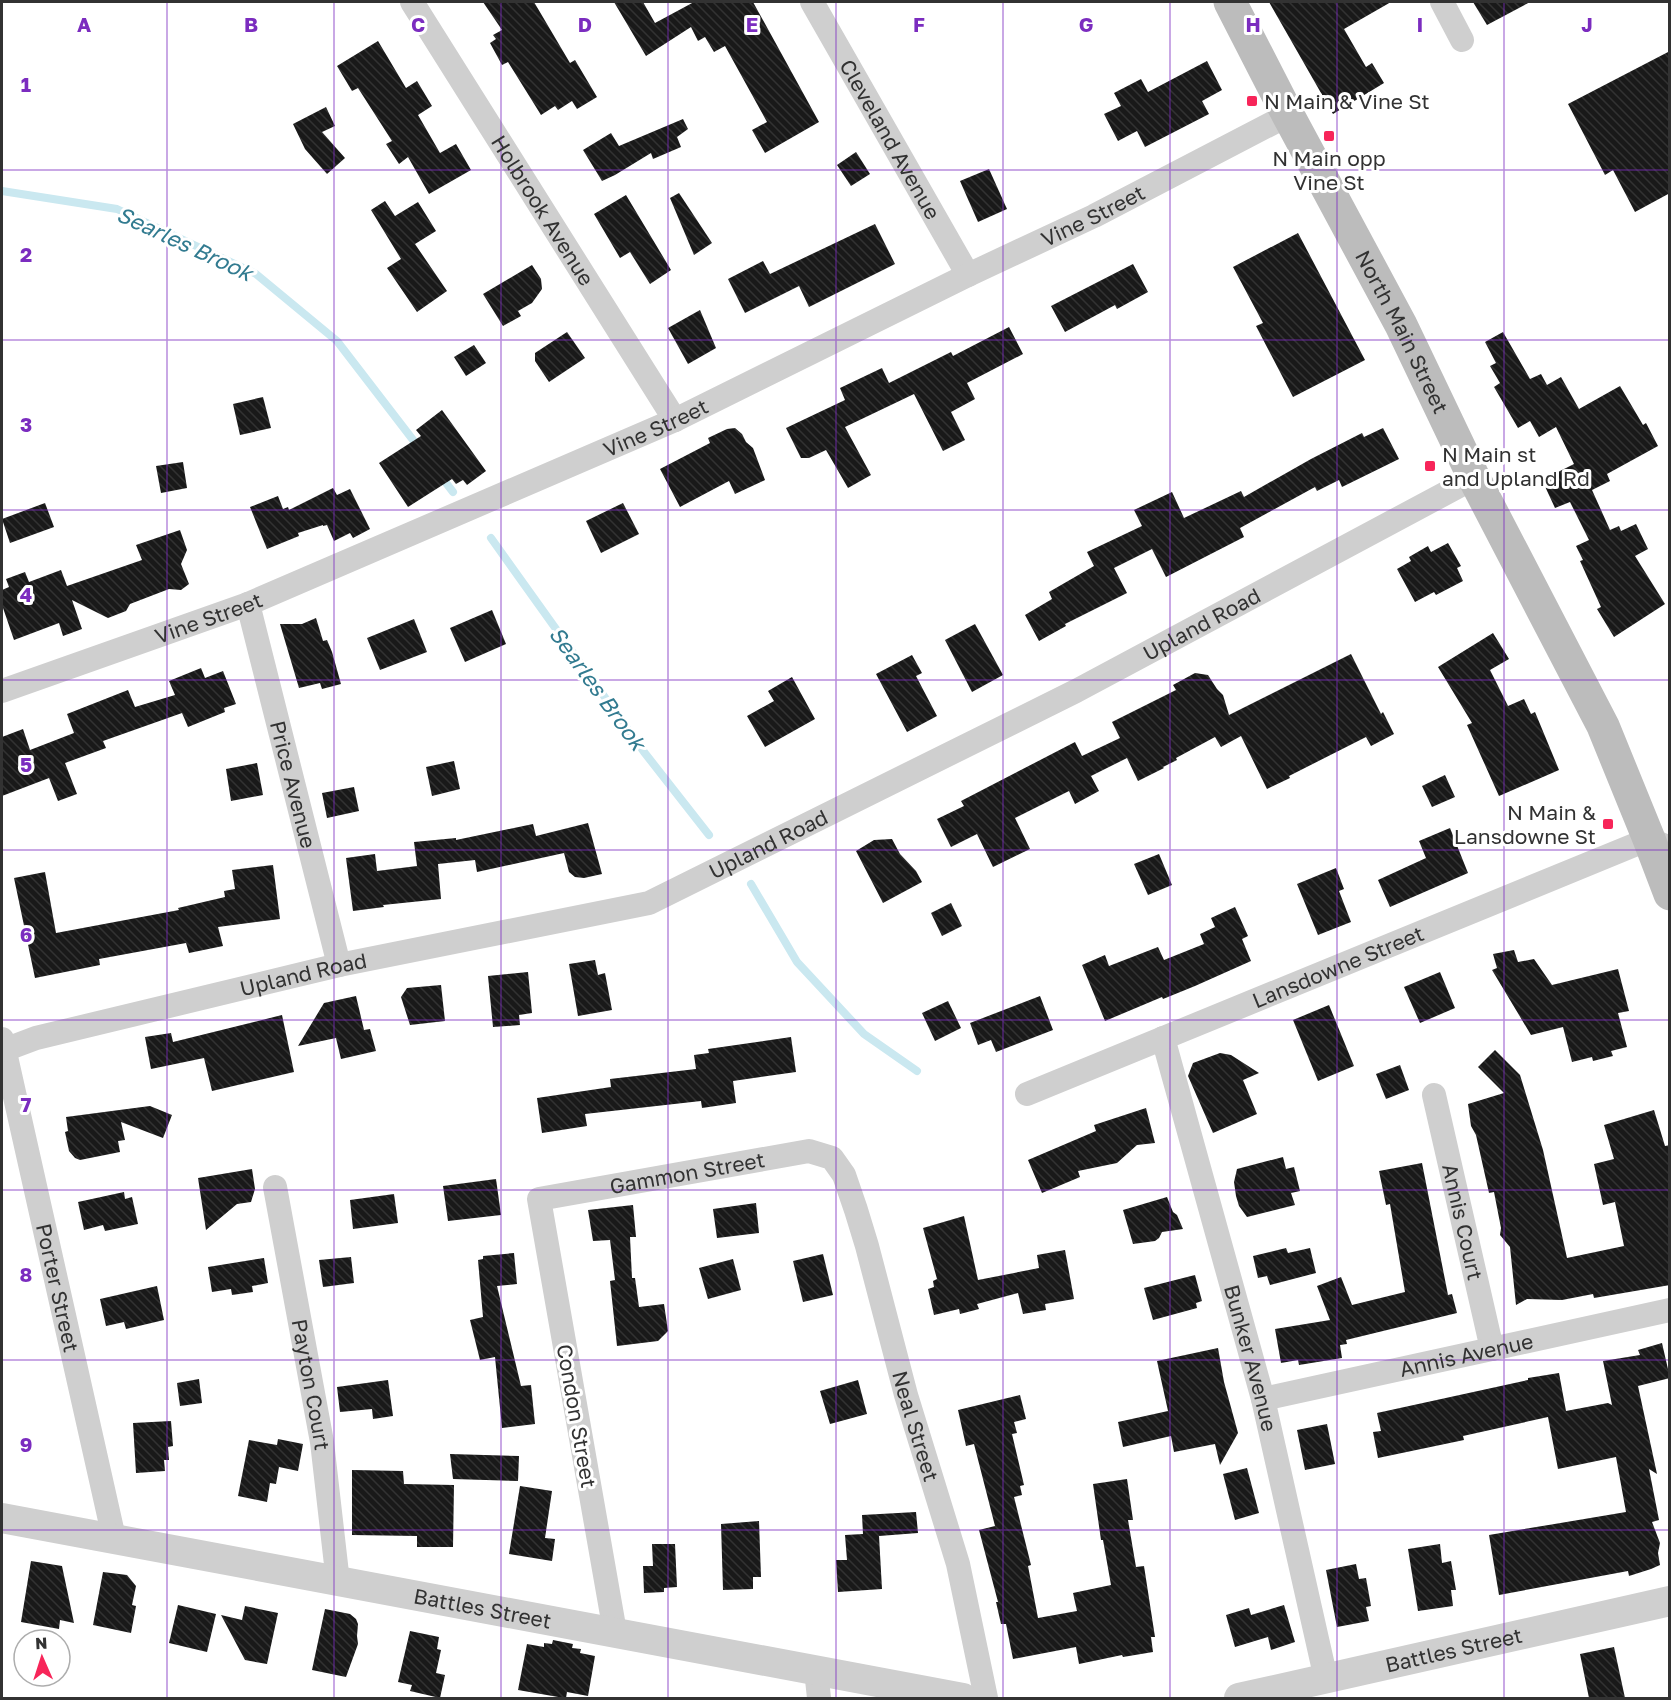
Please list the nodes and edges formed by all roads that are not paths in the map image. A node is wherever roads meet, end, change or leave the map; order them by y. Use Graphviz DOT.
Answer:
graph roads {
  1 [pos="412,2"];
  2 [pos="812,2"];
  3 [pos="1230,2"];
  4 [pos="1442,2"];
  5 [pos="1462,40"];
  6 [pos="1288,115"];
  7 [pos="968,275"];
  8 [pos="675,420"];
  9 [pos="1474,478"];
  10 [pos="248,604"];
  11 [pos="2,691"];
  12 [pos="1659,844"];
  13 [pos="1670,894"];
  14 [pos="339,965"];
  15 [pos="1163,1038"];
  16 [pos="3,1045"];
  17 [pos="1027,1094"];
  18 [pos="1434,1095"];
  19 [pos="832,1158"];
  20 [pos="274,1187"];
  21 [pos="539,1199"];
  22 [pos="1670,1310"];
  23 [pos="1492,1349"];
  24 [pos="1263,1399"];
  25 [pos="2,1518"];
  26 [pos="114,1538"];
  27 [pos="338,1582"];
  28 [pos="1670,1601"];
  29 [pos="615,1632"];
  30 [pos="1326,1679"];
  31 [pos="818,1684"];
  32 [pos="963,1698"];
  33 [pos="986,1698"];
  34 [pos="1239,1698"];
  1 -- 8 [label="street, Holbrook Avenue"];
  2 -- 7 [label="street, Cleveland Avenue"];
  3 -- 6 [label="main road, North Main Street"];
  4 -- 5 [label="street"];
  6 -- 7 [label="street, Vine Street"];
  6 -- 9 [label="main road, North Main Street"];
  7 -- 8 [label="street, Vine Street"];
  8 -- 10 [label="street, Vine Street"];
  9 -- 12 [label="main road, North Main Street"];
  9 -- 14 [label="street, Upland Road"];
  10 -- 11 [label="street, Vine Street"];
  10 -- 14 [label="street, Price Avenue"];
  12 -- 13 [label="main road, North Main Street"];
  12 -- 15 [label="street, Lansdowne Street"];
  14 -- 16 [label="street, Upland Road"];
  15 -- 17 [label="street, Lansdowne Street"];
  15 -- 24 [label="street, Bunker Avenue"];
  16 -- 26 [label="street, Porter Street"];
  18 -- 23 [label="street, Annis Court"];
  19 -- 21 [label="street, Gammon Street"];
  19 -- 33 [label="street, Neal Street"];
  20 -- 27 [label="street, Payton Court"];
  21 -- 29 [label="street, Condon Street"];
  22 -- 23 [label="street, Annis Avenue"];
  23 -- 24 [label="street, Annis Avenue"];
  24 -- 30 [label="street, Bunker Avenue"];
  25 -- 26 [label="street, Battles Street"];
  26 -- 27 [label="street, Battles Street"];
  27 -- 29 [label="street, Battles Street"];
  28 -- 30 [label="street, Battles Street"];
  29 -- 31 [label="street, Battles Street"];
  30 -- 34 [label="street, Battles Street"];
  31 -- 32 [label="street, Battles Street"];
}
